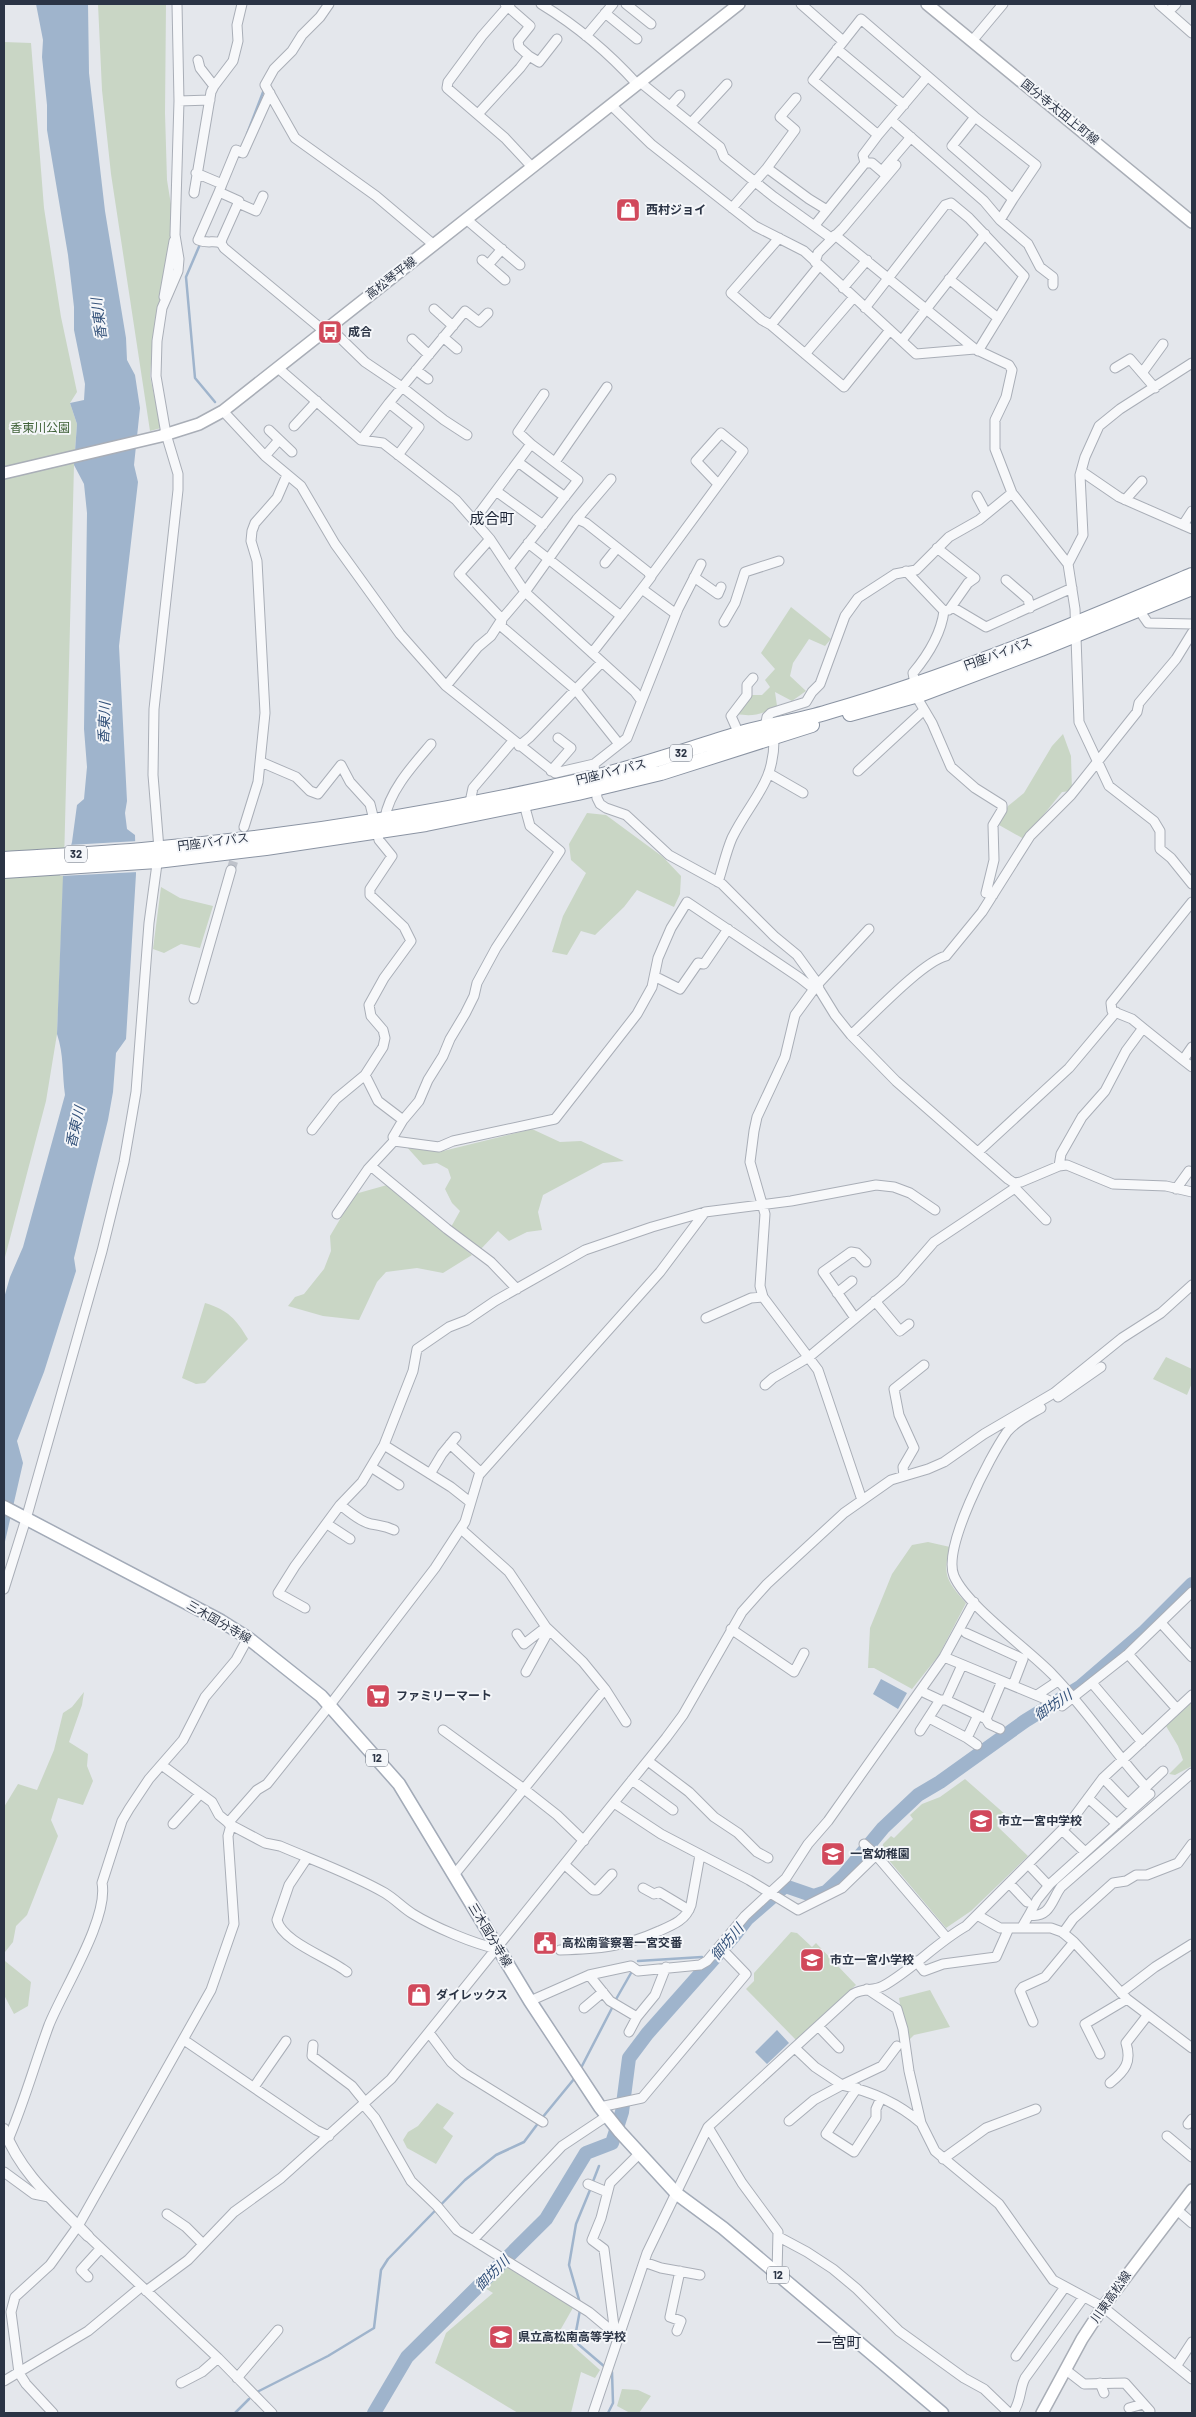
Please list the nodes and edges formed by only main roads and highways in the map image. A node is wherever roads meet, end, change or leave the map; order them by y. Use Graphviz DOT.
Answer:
graph roads {
  1 [pos="738,4"];
  2 [pos="927,4"];
  3 [pos="1192,222"];
  4 [pos="4,473"];
  5 [pos="1192,575"];
  6 [pos="1192,588"];
  7 [pos="1076,630"];
  8 [pos="769,732"];
  9 [pos="595,777"];
  10 [pos="378,823"];
  11 [pos="153,855"];
  12 [pos="4,859"];
  13 [pos="4,871"];
  14 [pos="4,1508"];
  15 [pos="1192,2190"];
  16 [pos="942,2413"];
  17 [pos="1042,2413"];
  1 -- 4 [label="main road, 高松琴平線"];
  2 -- 3 [label="main road, 国分寺太田上町線"];
  5 -- 7 [label="highway, 円座バイパス / 32"];
  6 -- 7 [label="highway, 円座バイパス / 32"];
  7 -- 8 [label="highway, 円座バイパス / 32"];
  8 -- 9 [label="highway, 円座バイパス / 32"];
  8 -- 9 [label="highway, 円座バイパス / 32"];
  9 -- 10 [label="highway, 円座バイパス / 32"];
  9 -- 10 [label="highway, 円座バイパス / 32"];
  10 -- 11 [label="highway, 円座バイパス / 32"];
  11 -- 12 [label="highway, 円座バイパス / 32"];
  11 -- 13 [label="highway, 円座バイパス / 32"];
  14 -- 16 [label="main road, 三木国分寺線 / 12"];
  15 -- 17 [label="main road, 川東高松線"];
}
